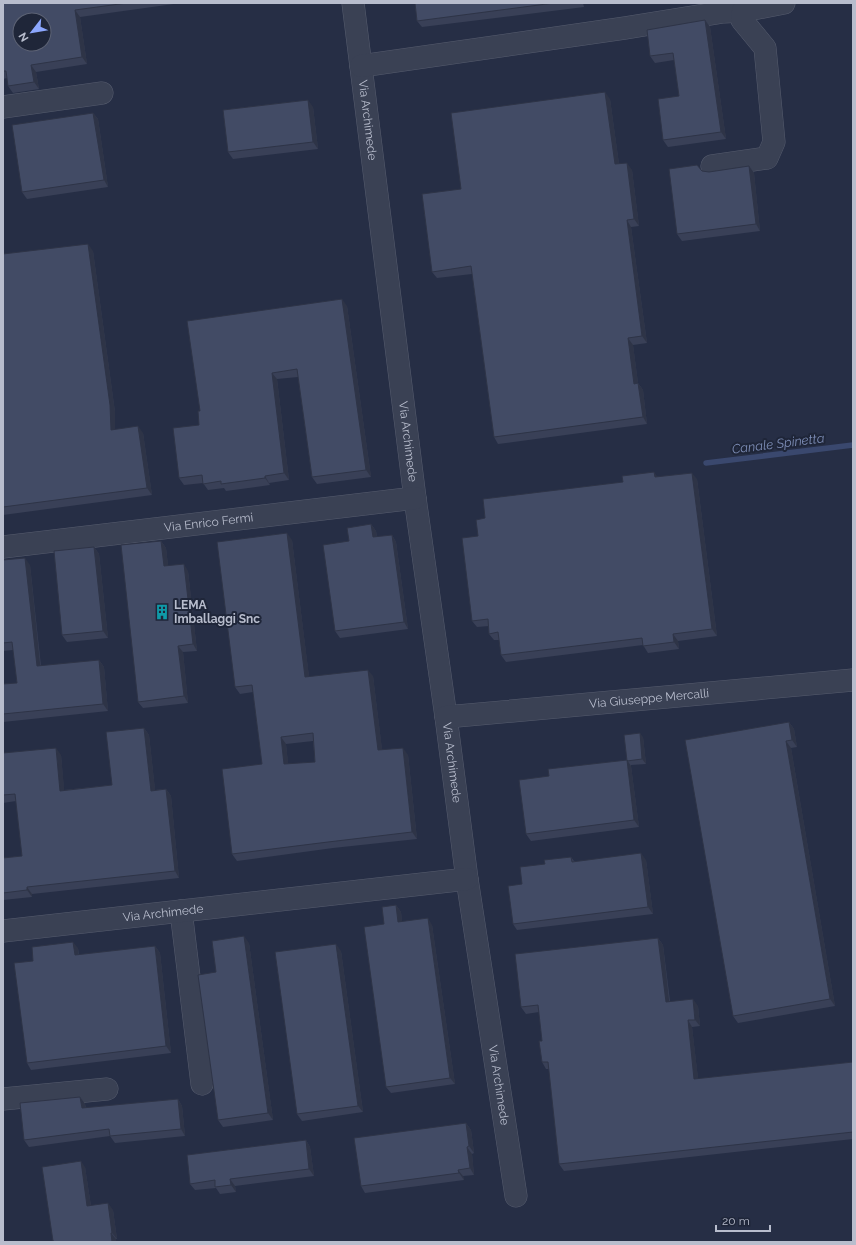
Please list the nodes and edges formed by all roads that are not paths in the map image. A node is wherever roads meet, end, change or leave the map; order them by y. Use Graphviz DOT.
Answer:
graph roads {
  1 [pos="353,3"];
  2 [pos="784,3"];
  3 [pos="744,11"];
  4 [pos="361,66"];
  5 [pos="102,93"];
  6 [pos="3,107"];
  7 [pos="712,166"];
  8 [pos="415,498"];
  9 [pos="3,547"];
  10 [pos="853,680"];
  11 [pos="446,717"];
  12 [pos="467,879"];
  13 [pos="181,911"];
  14 [pos="3,932"];
  15 [pos="202,1084"];
  16 [pos="107,1089"];
  17 [pos="3,1099"];
  18 [pos="516,1196"];
  1 -- 4 [label="street, Via Archimede"];
  2 -- 3 [label="street"];
  3 -- 4 [label="street"];
  3 -- 7 [label="street"];
  4 -- 8 [label="street, Via Archimede"];
  5 -- 6 [label="street"];
  8 -- 9 [label="street, Via Enrico Fermi"];
  8 -- 11 [label="street, Via Archimede"];
  10 -- 11 [label="street, Via Giuseppe Mercalli"];
  11 -- 12 [label="street, Via Archimede"];
  12 -- 13 [label="street, Via Archimede"];
  12 -- 18 [label="street, Via Archimede"];
  13 -- 14 [label="street, Via Archimede"];
  13 -- 15 [label="street"];
  16 -- 17 [label="street"];
}
